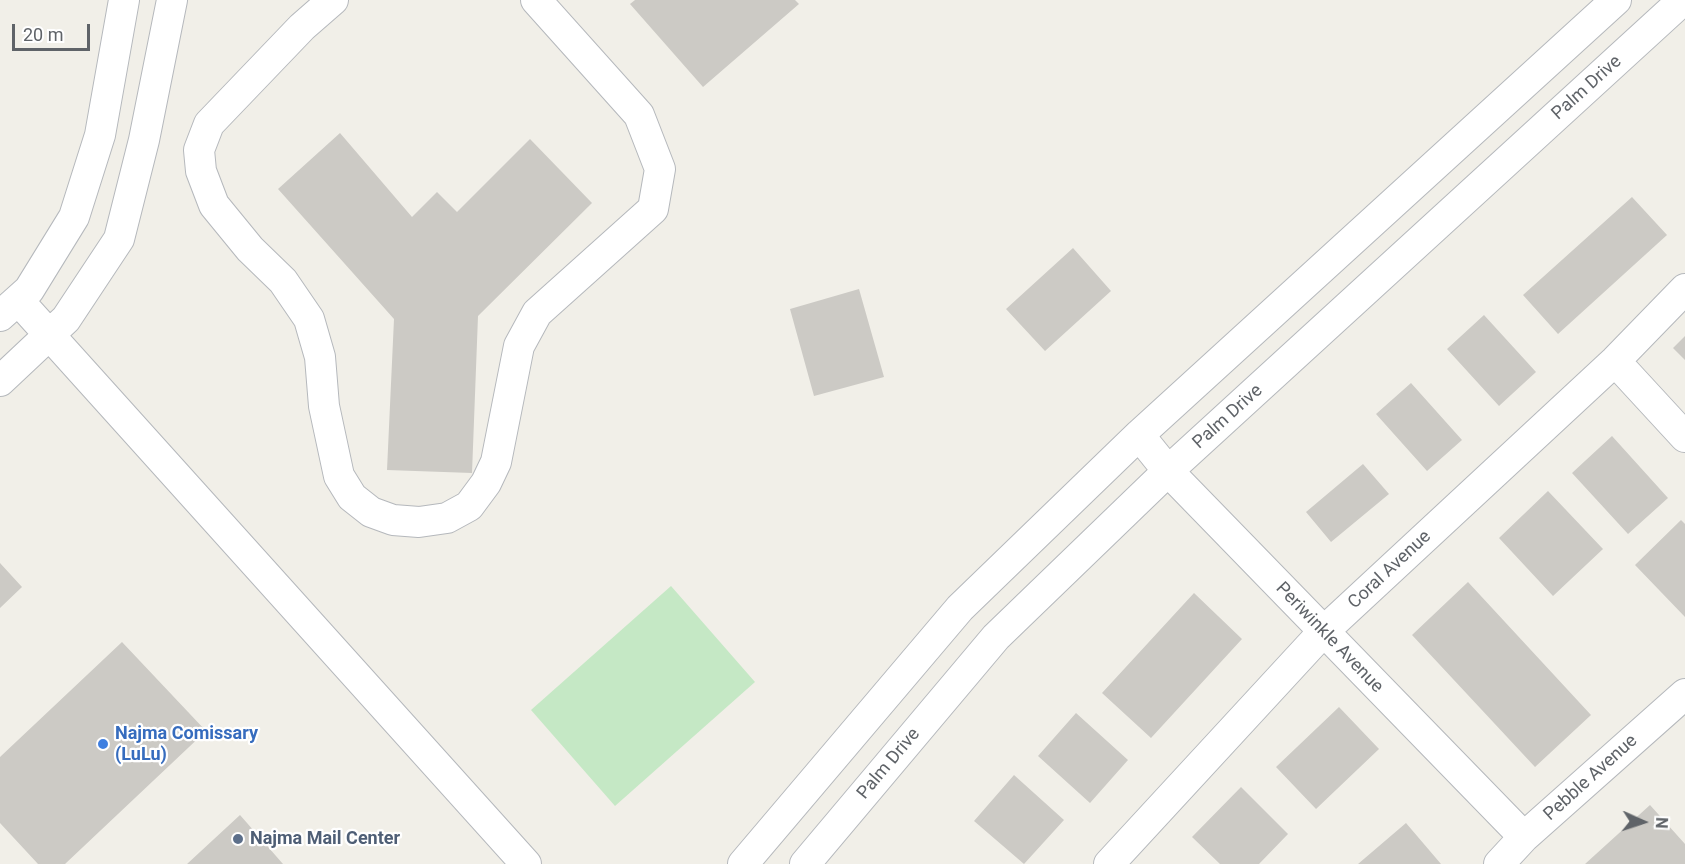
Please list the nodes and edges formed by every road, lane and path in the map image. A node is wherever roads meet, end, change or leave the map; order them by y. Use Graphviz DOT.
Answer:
graph roads {
  1 [pos="124,0"];
  2 [pos="172,0"];
  3 [pos="333,0"];
  4 [pos="536,0"];
  5 [pos="1616,0"];
  6 [pos="1683,0"];
  7 [pos="1685,289"];
  8 [pos="9,308"];
  9 [pos="48,335"];
  10 [pos="1614,361"];
  11 [pos="0,381"];
  12 [pos="1139,435"];
  13 [pos="1685,437"];
  14 [pos="1168,471"];
  15 [pos="1323,632"];
  16 [pos="1685,694"];
  17 [pos="1524,837"];
  18 [pos="526,864"];
  19 [pos="743,864"];
  20 [pos="805,864"];
  21 [pos="1108,864"];
  22 [pos="1498,864"];
  1 -- 8 [label="street"];
  2 -- 9 [label="street"];
  3 -- 4 [label="street"];
  5 -- 12 [label="street"];
  6 -- 14 [label="street, Palm Drive"];
  7 -- 10 [label="street, Coral Avenue"];
  8 -- 9 [label="street"];
  9 -- 11 [label="street"];
  9 -- 18 [label="street"];
  10 -- 13 [label="street"];
  10 -- 15 [label="street, Coral Avenue"];
  12 -- 14 [label="street, Periwinkle Avenue"];
  12 -- 19 [label="street"];
  14 -- 15 [label="street, Periwinkle Avenue"];
  14 -- 20 [label="street, Palm Drive"];
  15 -- 17 [label="street, Periwinkle Avenue"];
  15 -- 21 [label="street, Coral Avenue"];
  16 -- 17 [label="street, Pebble Avenue"];
  17 -- 22 [label="street, Pebble Avenue"];
}
